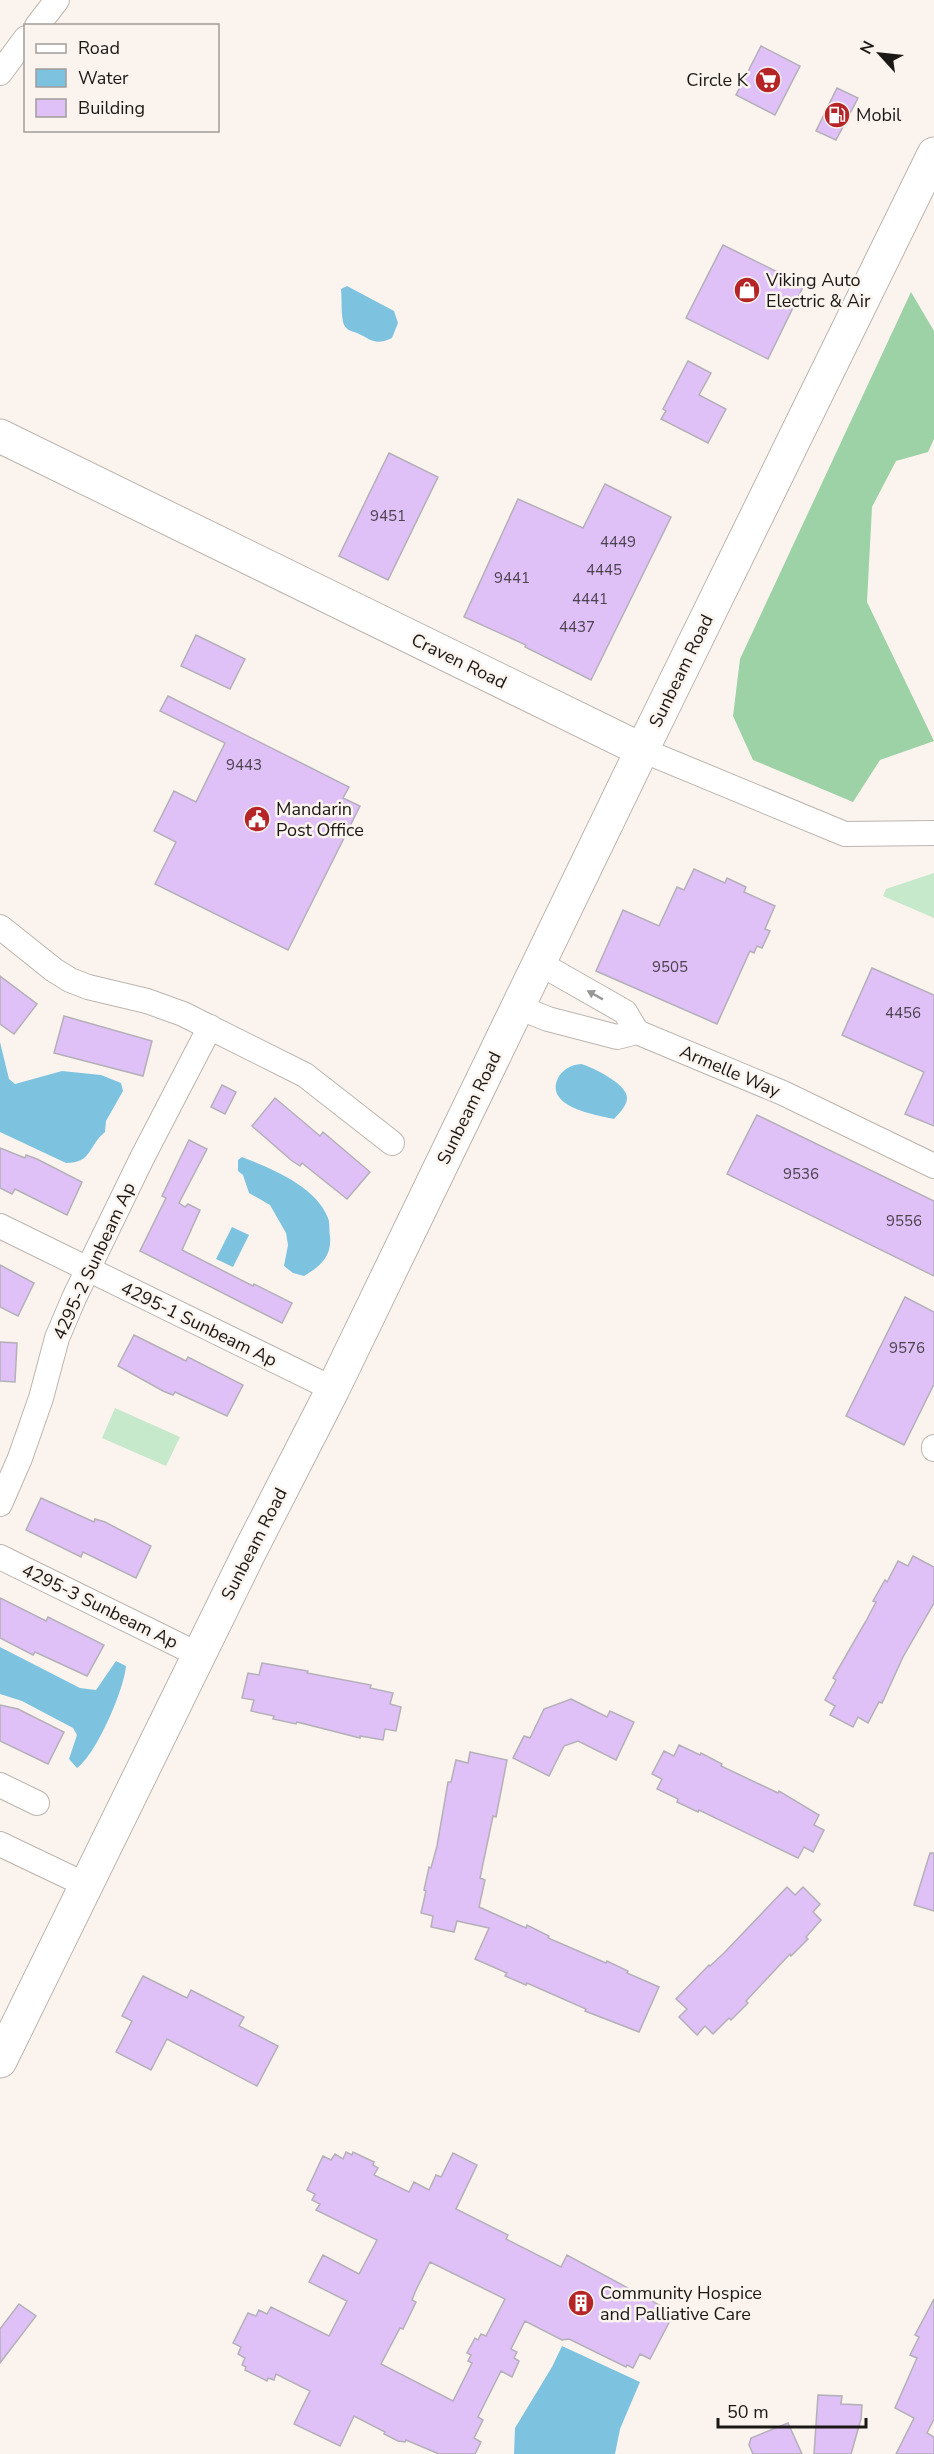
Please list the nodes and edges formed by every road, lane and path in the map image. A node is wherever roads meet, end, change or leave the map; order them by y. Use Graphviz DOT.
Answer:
graph roads {
  1 [pos="57,0"];
  2 [pos="39,24"];
  3 [pos="24,41"];
  4 [pos="0,73"];
  5 [pos="934,154"];
  6 [pos="0,436"];
  7 [pos="642,750"];
  8 [pos="934,832"];
  9 [pos="0,927"];
  10 [pos="539,963"];
  11 [pos="518,1007"];
  12 [pos="210,1027"];
  13 [pos="637,1032"];
  14 [pos="392,1143"];
  15 [pos="934,1166"];
  16 [pos="0,1226"];
  17 [pos="88,1269"];
  18 [pos="333,1389"];
  19 [pos="10,1455"];
  20 [pos="0,1504"];
  21 [pos="0,1557"];
  22 [pos="200,1654"];
  23 [pos="0,1785"];
  24 [pos="37,1803"];
  25 [pos="0,1844"];
  26 [pos="86,1885"];
  27 [pos="0,2061"];
  1 -- 2 [label="street"];
  3 -- 4 [label="street"];
  5 -- 7 [label="street, Sunbeam Road"];
  6 -- 7 [label="street, Craven Road"];
  7 -- 8 [label="street, Craven Road"];
  7 -- 10 [label="street, Sunbeam Road"];
  9 -- 12 [label="street"];
  10 -- 11 [label="street, Sunbeam Road"];
  13 -- 10 [label="street, one-way"];
  11 -- 13 [label="street, Armelle Way"];
  11 -- 18 [label="street, Sunbeam Road"];
  12 -- 14 [label="street"];
  12 -- 17 [label="street, 4295-2 Sunbeam Ap"];
  13 -- 15 [label="street, Armelle Way"];
  16 -- 17 [label="street, 4295-1 Sunbeam Ap"];
  17 -- 18 [label="street, 4295-1 Sunbeam Ap"];
  17 -- 19 [label="street, 4295-2 Sunbeam Ap"];
  18 -- 22 [label="street, Sunbeam Road"];
  19 -- 20 [label="street, 4295-2 Sunbeam Ap"];
  21 -- 22 [label="street, 4295-3 Sunbeam Ap"];
  22 -- 26 [label="street, Sunbeam Road"];
  23 -- 24 [label="street"];
  25 -- 26 [label="street"];
  26 -- 27 [label="street, Sunbeam Road"];
}
